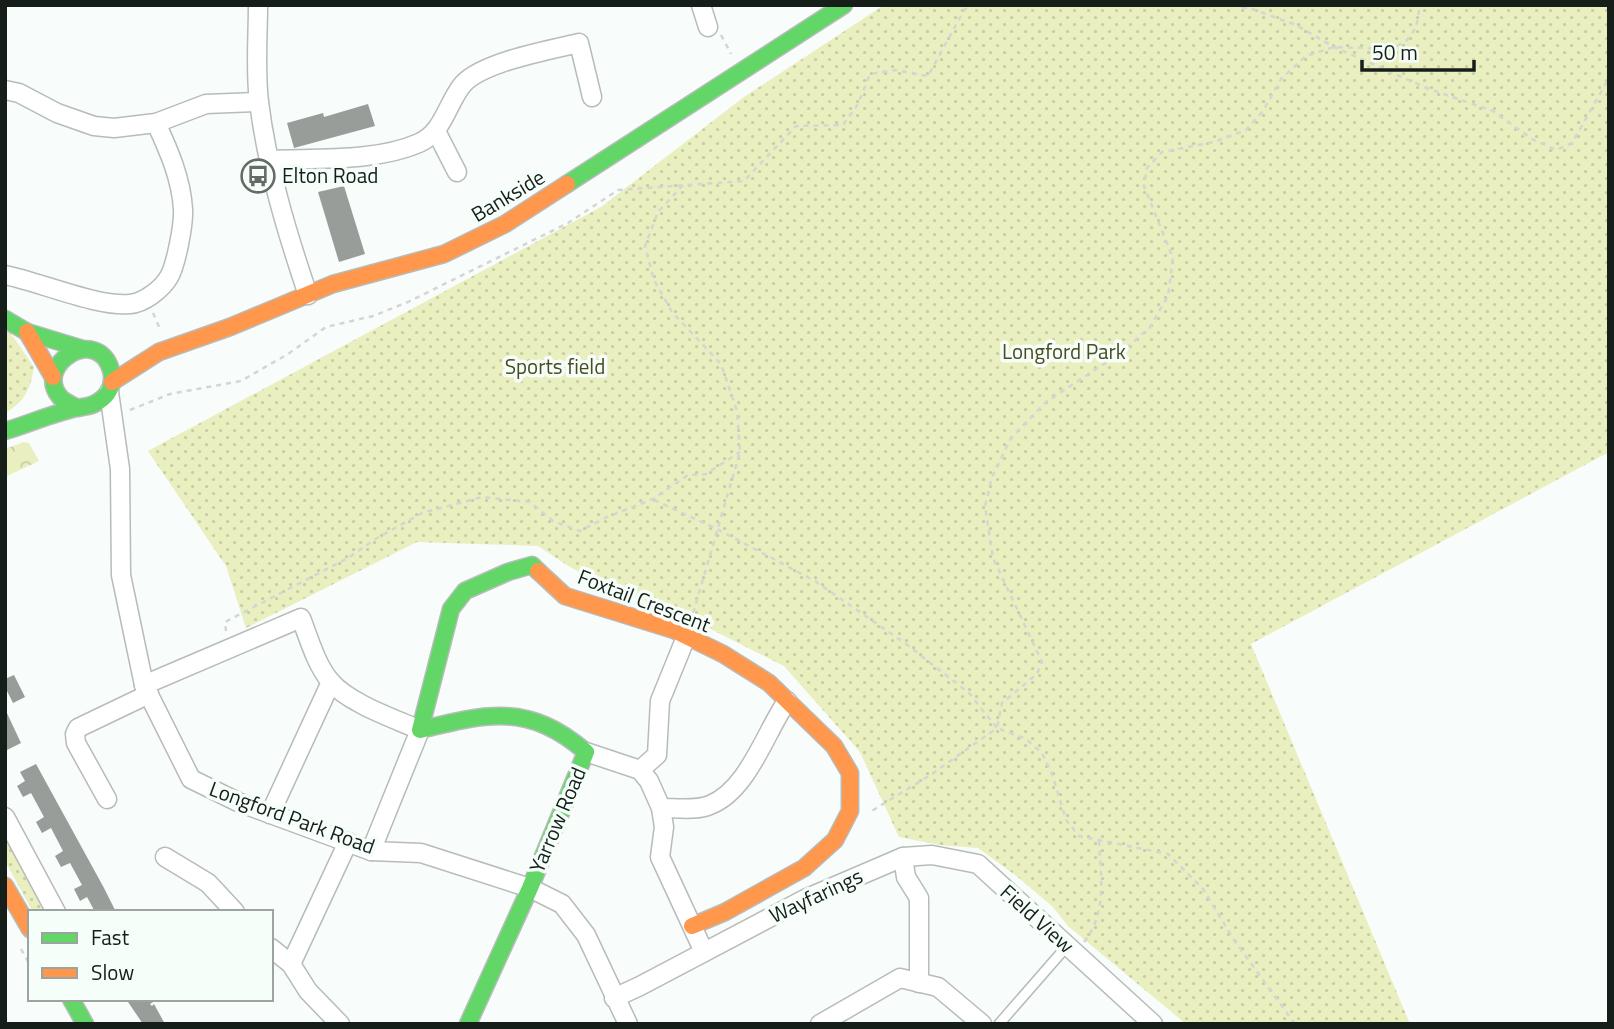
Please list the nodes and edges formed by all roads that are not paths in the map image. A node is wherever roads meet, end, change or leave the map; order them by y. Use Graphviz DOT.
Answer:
graph roads {
  1 [pos="258,5"];
  2 [pos="701,5"];
  3 [pos="844,5"];
  4 [pos="708,27"];
  5 [pos="5,90"];
  6 [pos="592,97"];
  7 [pos="259,102"];
  8 [pos="156,123"];
  9 [pos="436,131"];
  10 [pos="270,160"];
  11 [pos="457,172"];
  12 [pos="5,275"];
  13 [pos="308,295"];
  14 [pos="5,319"];
  15 [pos="27,332"];
  16 [pos="164,350"];
  17 [pos="91,351"];
  18 [pos="54,382"];
  19 [pos="111,387"];
  20 [pos="84,407"];
  21 [pos="8,430"];
  22 [pos="116,445"];
  23 [pos="686,637"];
  24 [pos="331,682"];
  25 [pos="146,689"];
  26 [pos="787,701"];
  27 [pos="421,730"];
  28 [pos="586,752"];
  29 [pos="640,770"];
  30 [pos="107,799"];
  31 [pos="661,808"];
  32 [pos="270,814"];
  33 [pos="5,817"];
  34 [pos="348,842"];
  35 [pos="370,851"];
  36 [pos="165,857"];
  37 [pos="903,857"];
  38 [pos="5,886"];
  39 [pos="530,888"];
  40 [pos="55,910"];
  41 [pos="233,910"];
  42 [pos="28,926"];
  43 [pos="692,926"];
  44 [pos="273,950"];
  45 [pos="1071,950"];
  46 [pos="704,952"];
  47 [pos="291,964"];
  48 [pos="919,983"];
  49 [pos="614,998"];
  50 [pos="72,1001"];
  51 [pos="85,1024"];
  52 [pos="340,1024"];
  53 [pos="468,1024"];
  54 [pos="628,1024"];
  55 [pos="820,1024"];
  56 [pos="982,1024"];
  57 [pos="999,1024"];
  58 [pos="1153,1024"];
  1 -- 7 [label="street"];
  2 -- 4 [label="street"];
  3 -- 13 [label="street, Bankside"];
  5 -- 8 [label="street"];
  6 -- 9 [label="street"];
  7 -- 8 [label="street"];
  7 -- 10 [label="street"];
  8 -- 12 [label="street"];
  9 -- 10 [label="street"];
  9 -- 11 [label="street"];
  10 -- 13 [label="street"];
  13 -- 16 [label="street, Bankside"];
  14 -- 15 [label="street, Bankside"];
  15 -- 17 [label="street, Bankside"];
  15 -- 18 [label="street"];
  16 -- 17 [label="street, Bankside"];
  16 -- 19 [label="street, Bankside"];
  17 -- 18 [label="street"];
  17 -- 19 [label="street"];
  18 -- 20 [label="street"];
  18 -- 21 [label="street"];
  19 -- 20 [label="street"];
  19 -- 22 [label="street, Longford Park Road"];
  20 -- 21 [label="street"];
  20 -- 22 [label="street, Longford Park Road"];
  22 -- 25 [label="street, Longford Park Road"];
  23 -- 26 [label="street, Foxtail Crescent"];
  23 -- 27 [label="street, Foxtail Crescent"];
  23 -- 29 [label="street"];
  24 -- 25 [label="street"];
  24 -- 27 [label="street"];
  24 -- 32 [label="street"];
  25 -- 30 [label="street"];
  25 -- 32 [label="street, Longford Park Road"];
  26 -- 31 [label="street"];
  26 -- 43 [label="street, Foxtail Crescent"];
  27 -- 28 [label="street, Yarrow Road"];
  27 -- 35 [label="street"];
  28 -- 29 [label="street, Yarrow Road"];
  28 -- 39 [label="street, Yarrow Road"];
  29 -- 31 [label="street"];
  31 -- 43 [label="street"];
  32 -- 34 [label="street, Longford Park Road"];
  33 -- 40 [label="street"];
  34 -- 35 [label="street, Longford Park Road"];
  34 -- 47 [label="street"];
  35 -- 39 [label="street, Longford Park Road"];
  36 -- 41 [label="street"];
  37 -- 45 [label="street, Field View"];
  37 -- 46 [label="street, Wayfarings"];
  37 -- 48 [label="street"];
  38 -- 42 [label="street"];
  39 -- 49 [label="street, Longford Park Road"];
  39 -- 53 [label="street, Yarrow Road"];
  43 -- 46 [label="street"];
  44 -- 47 [label="street"];
  45 -- 57 [label="lane"];
  45 -- 58 [label="street, Field View"];
  46 -- 49 [label="street, Wayfarings"];
  47 -- 52 [label="street"];
  48 -- 55 [label="street"];
  48 -- 56 [label="street"];
  49 -- 54 [label="street, Longford Park Road"];
  50 -- 51 [label="street"];
}
